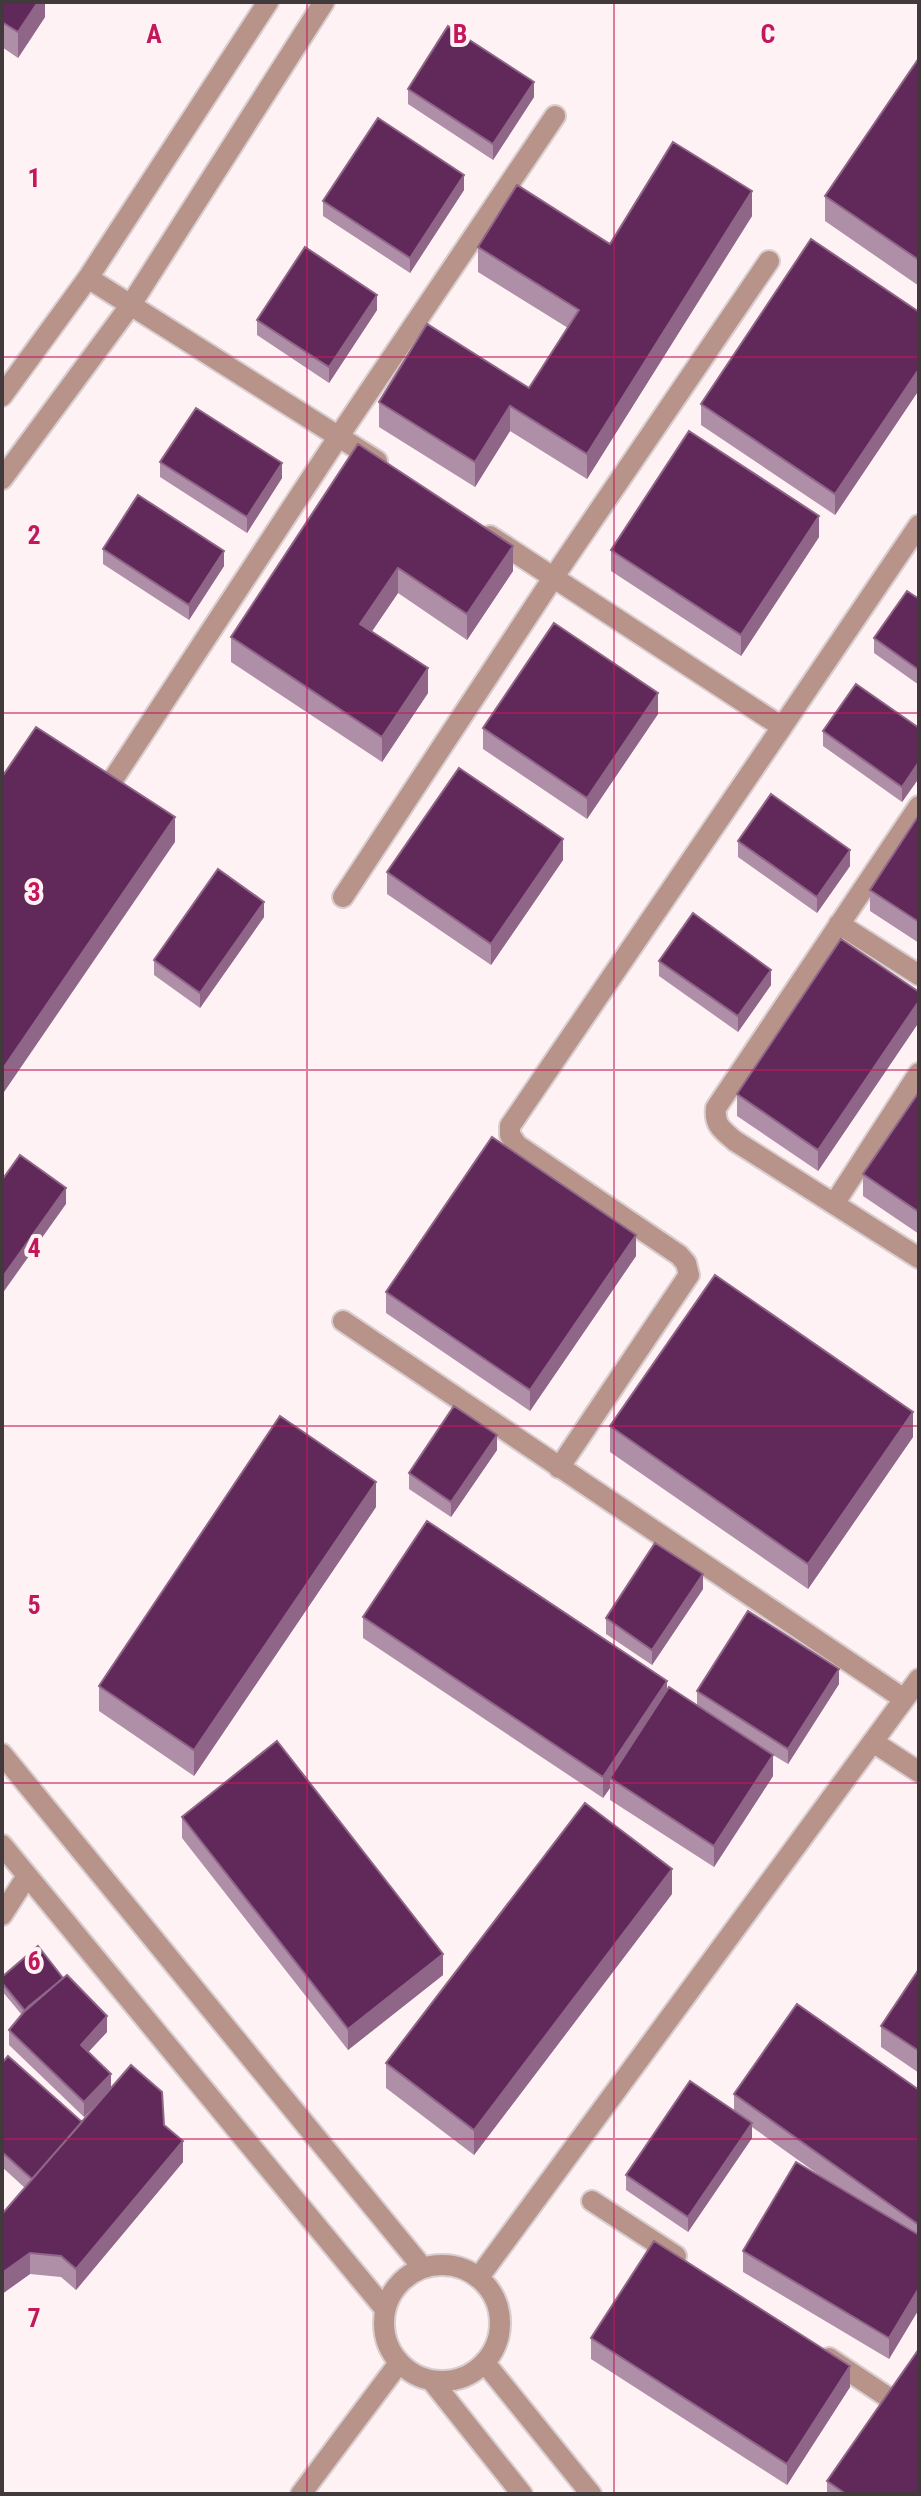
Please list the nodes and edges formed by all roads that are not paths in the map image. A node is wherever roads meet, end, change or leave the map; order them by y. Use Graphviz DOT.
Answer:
graph roads {
  1 [pos="268,2"];
  2 [pos="324,2"];
  3 [pos="555,116"];
  4 [pos="769,261"];
  5 [pos="88,278"];
  6 [pos="130,306"];
  7 [pos="2,396"];
  8 [pos="339,436"];
  9 [pos="389,469"];
  10 [pos="2,479"];
  11 [pos="919,525"];
  12 [pos="477,528"];
  13 [pos="553,578"];
  14 [pos="782,727"];
  15 [pos="114,778"];
  16 [pos="919,806"];
  17 [pos="343,897"];
  18 [pos="839,924"];
  19 [pos="919,975"];
  20 [pos="919,1073"];
  21 [pos="834,1204"];
  22 [pos="919,1258"];
  23 [pos="343,1321"];
  24 [pos="559,1468"];
  25 [pos="919,1679"];
  26 [pos="904,1699"];
  27 [pos="873,1742"];
  28 [pos="2,1754"];
  29 [pos="919,1772"];
  30 [pos="2,1845"];
  31 [pos="27,1876"];
  32 [pos="2,1915"];
  33 [pos="592,2201"];
  34 [pos="423,2268"];
  35 [pos="696,2269"];
  36 [pos="479,2277"];
  37 [pos="385,2309"];
  38 [pos="812,2347"];
  39 [pos="399,2363"];
  40 [pos="485,2363"];
  41 [pos="904,2376"];
  42 [pos="432,2381"];
  43 [pos="301,2494"];
  44 [pos="522,2494"];
  45 [pos="591,2494"];
  1 -- 5 [label="street"];
  2 -- 6 [label="street"];
  3 -- 8 [label="street"];
  4 -- 13 [label="street"];
  5 -- 6 [label="street"];
  5 -- 7 [label="street"];
  6 -- 8 [label="street"];
  6 -- 10 [label="street"];
  8 -- 9 [label="street"];
  8 -- 15 [label="street"];
  11 -- 14 [label="street"];
  12 -- 13 [label="street"];
  13 -- 14 [label="street"];
  13 -- 17 [label="street"];
  14 -- 24 [label="street"];
  16 -- 18 [label="street"];
  18 -- 19 [label="street"];
  18 -- 21 [label="street"];
  20 -- 21 [label="street"];
  21 -- 22 [label="street"];
  23 -- 24 [label="street"];
  24 -- 26 [label="street"];
  25 -- 26 [label="street"];
  26 -- 27 [label="street"];
  27 -- 29 [label="street"];
  27 -- 36 [label="street"];
  28 -- 34 [label="street"];
  30 -- 31 [label="street"];
  31 -- 32 [label="street"];
  31 -- 37 [label="street"];
  33 -- 35 [label="street"];
  34 -- 36 [label="street"];
  34 -- 37 [label="street"];
  36 -- 40 [label="street"];
  37 -- 39 [label="street"];
  38 -- 41 [label="street"];
  39 -- 42 [label="street"];
  39 -- 43 [label="street"];
  40 -- 42 [label="street"];
  40 -- 45 [label="street"];
  42 -- 44 [label="street"];
}
